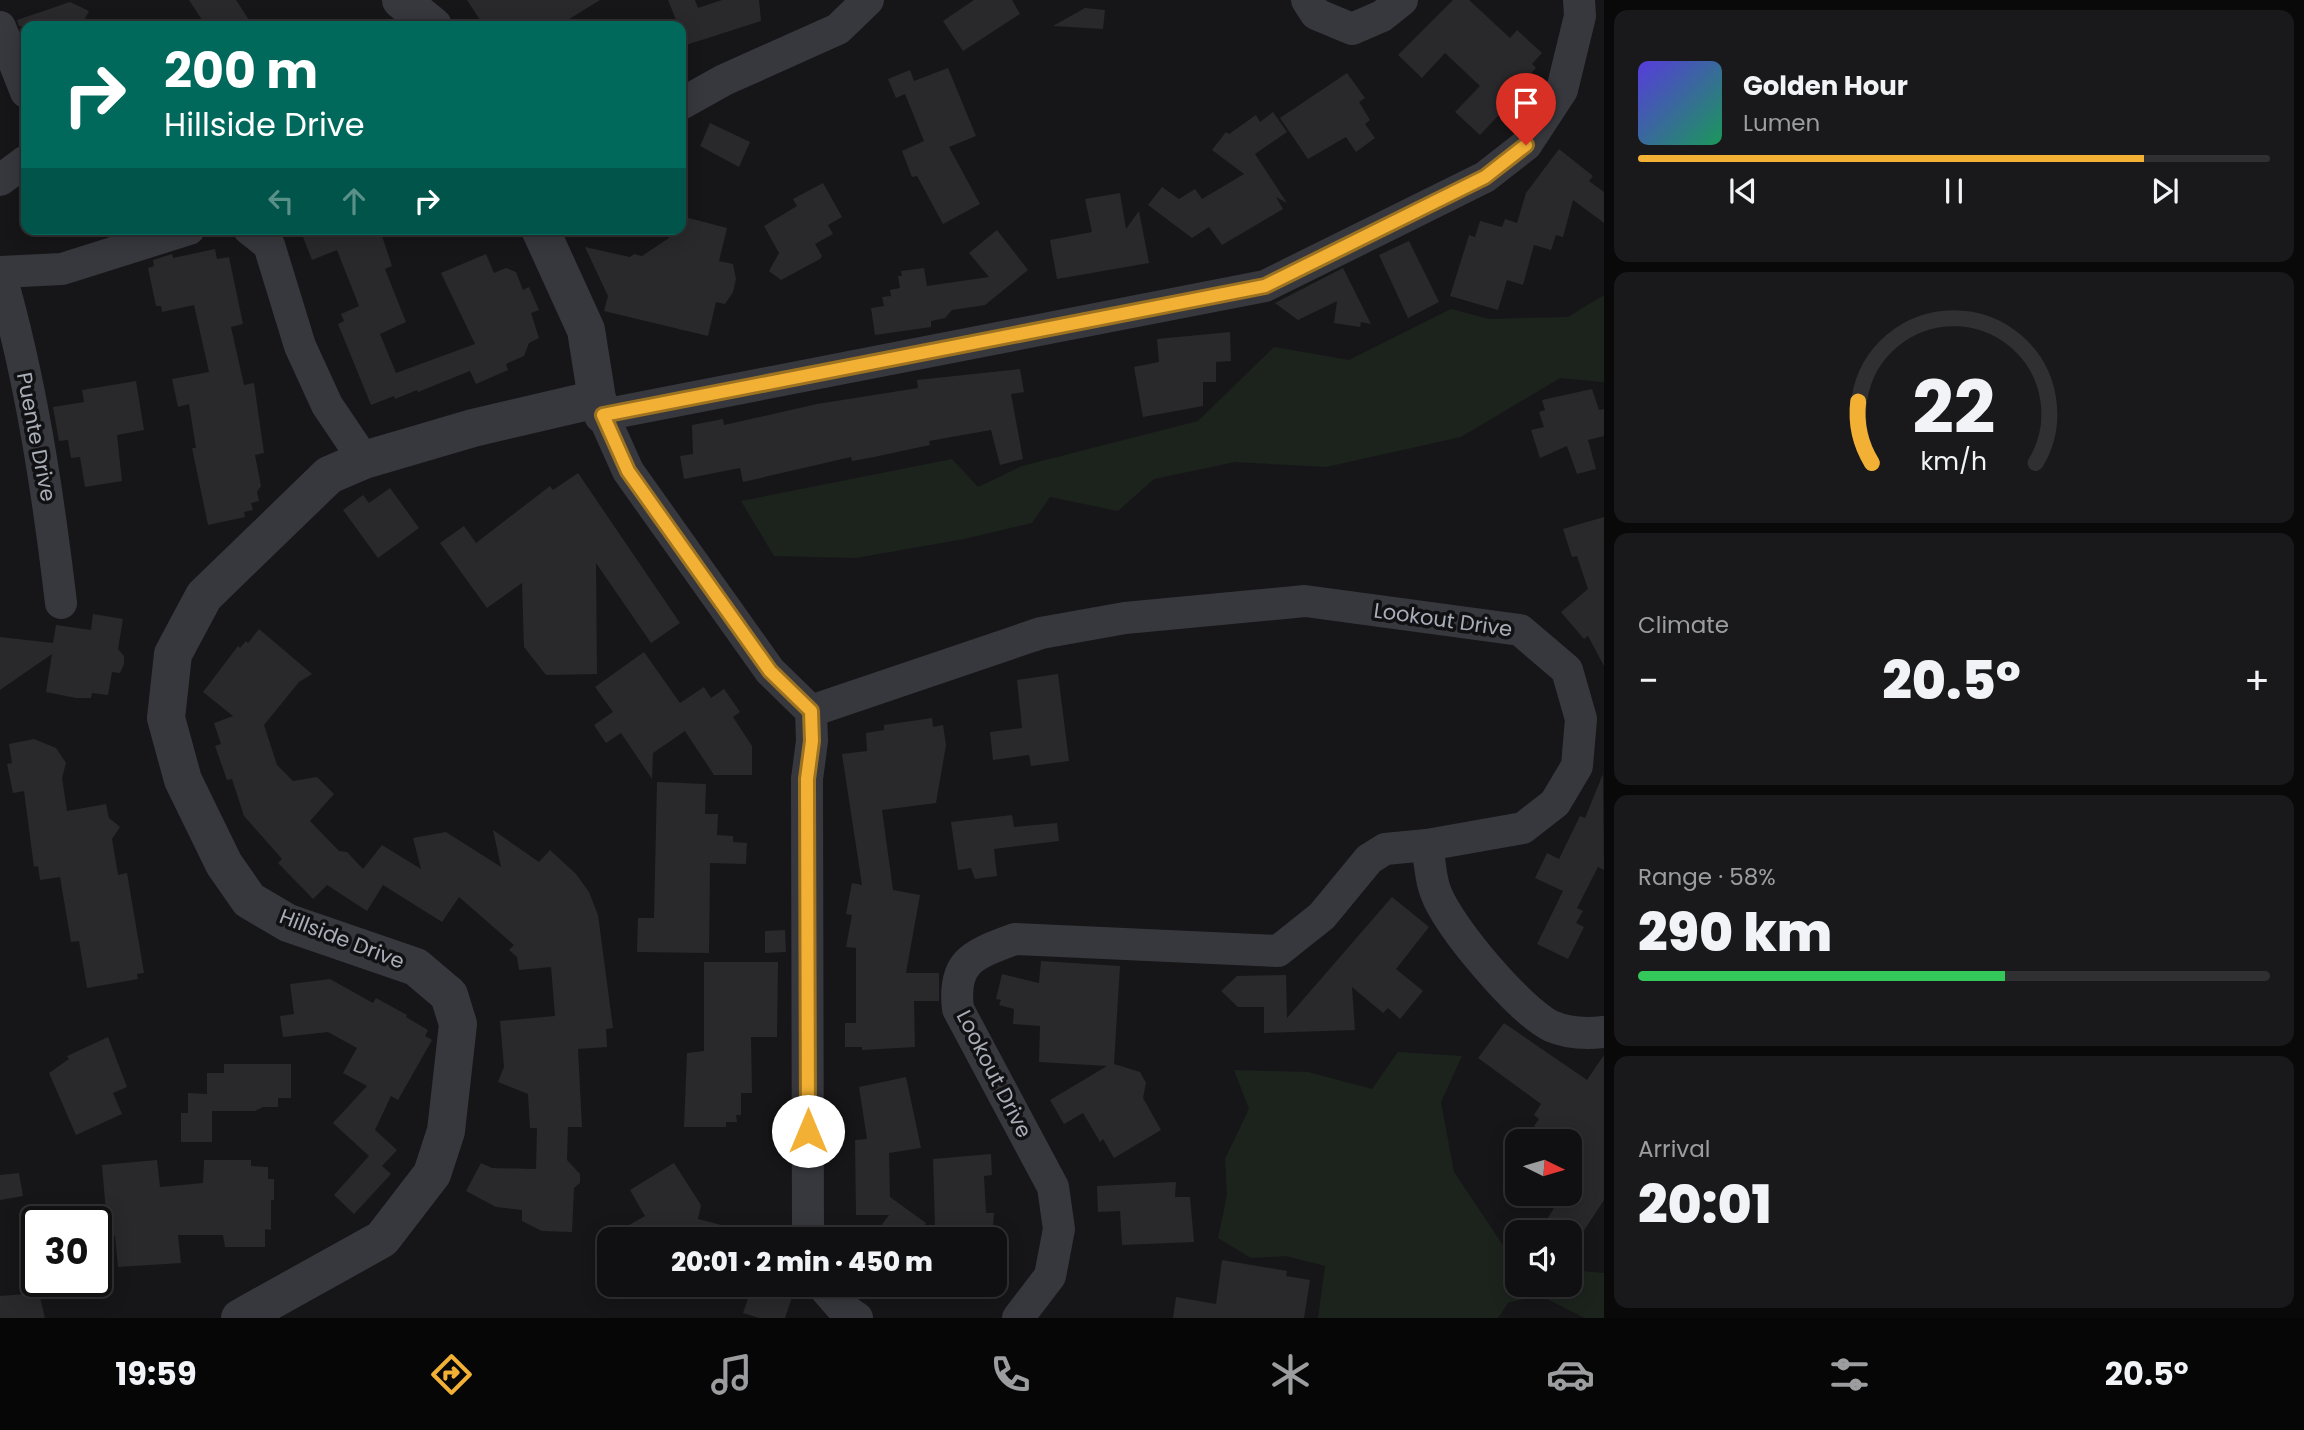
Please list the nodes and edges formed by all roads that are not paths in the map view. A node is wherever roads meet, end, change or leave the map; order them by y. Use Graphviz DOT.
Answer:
graph roads {
  1 [pos="401,0"];
  2 [pos="868,0"];
  3 [pos="1307,0"];
  4 [pos="1402,0"];
  5 [pos="1579,0"];
  6 [pos="427,21"];
  7 [pos="0,27"];
  8 [pos="21,80"];
  9 [pos="686,101"];
  10 [pos="21,165"];
  11 [pos="0,180"];
  12 [pos="169,235"];
  13 [pos="256,235"];
  14 [pos="543,235"];
  15 [pos="0,273"];
  16 [pos="600,407"];
  17 [pos="364,460"];
  18 [pos="61,603"];
  19 [pos="811,711"];
  20 [pos="1427,845"];
  21 [pos="1604,1032"];
  22 [pos="808,1227"];
  23 [pos="832,1297"];
  24 [pos="240,1318"];
  25 [pos="857,1318"];
  26 [pos="1018,1318"];
  1 -- 6 [label="street"];
  2 -- 9 [label="street"];
  3 -- 4 [label="street"];
  5 -- 16 [label="street, Hillside Drive"];
  7 -- 8 [label="street"];
  10 -- 11 [label="street"];
  12 -- 15 [label="street"];
  13 -- 17 [label="street"];
  14 -- 16 [label="street"];
  15 -- 18 [label="street, Puente Drive"];
  16 -- 17 [label="street, Hillside Drive"];
  16 -- 19 [label="street"];
  17 -- 24 [label="street, Hillside Drive"];
  19 -- 20 [label="street, Lookout Drive"];
  19 -- 22 [label="street"];
  20 -- 21 [label="street"];
  20 -- 26 [label="street, Lookout Drive"];
  23 -- 25 [label="street"];
}
